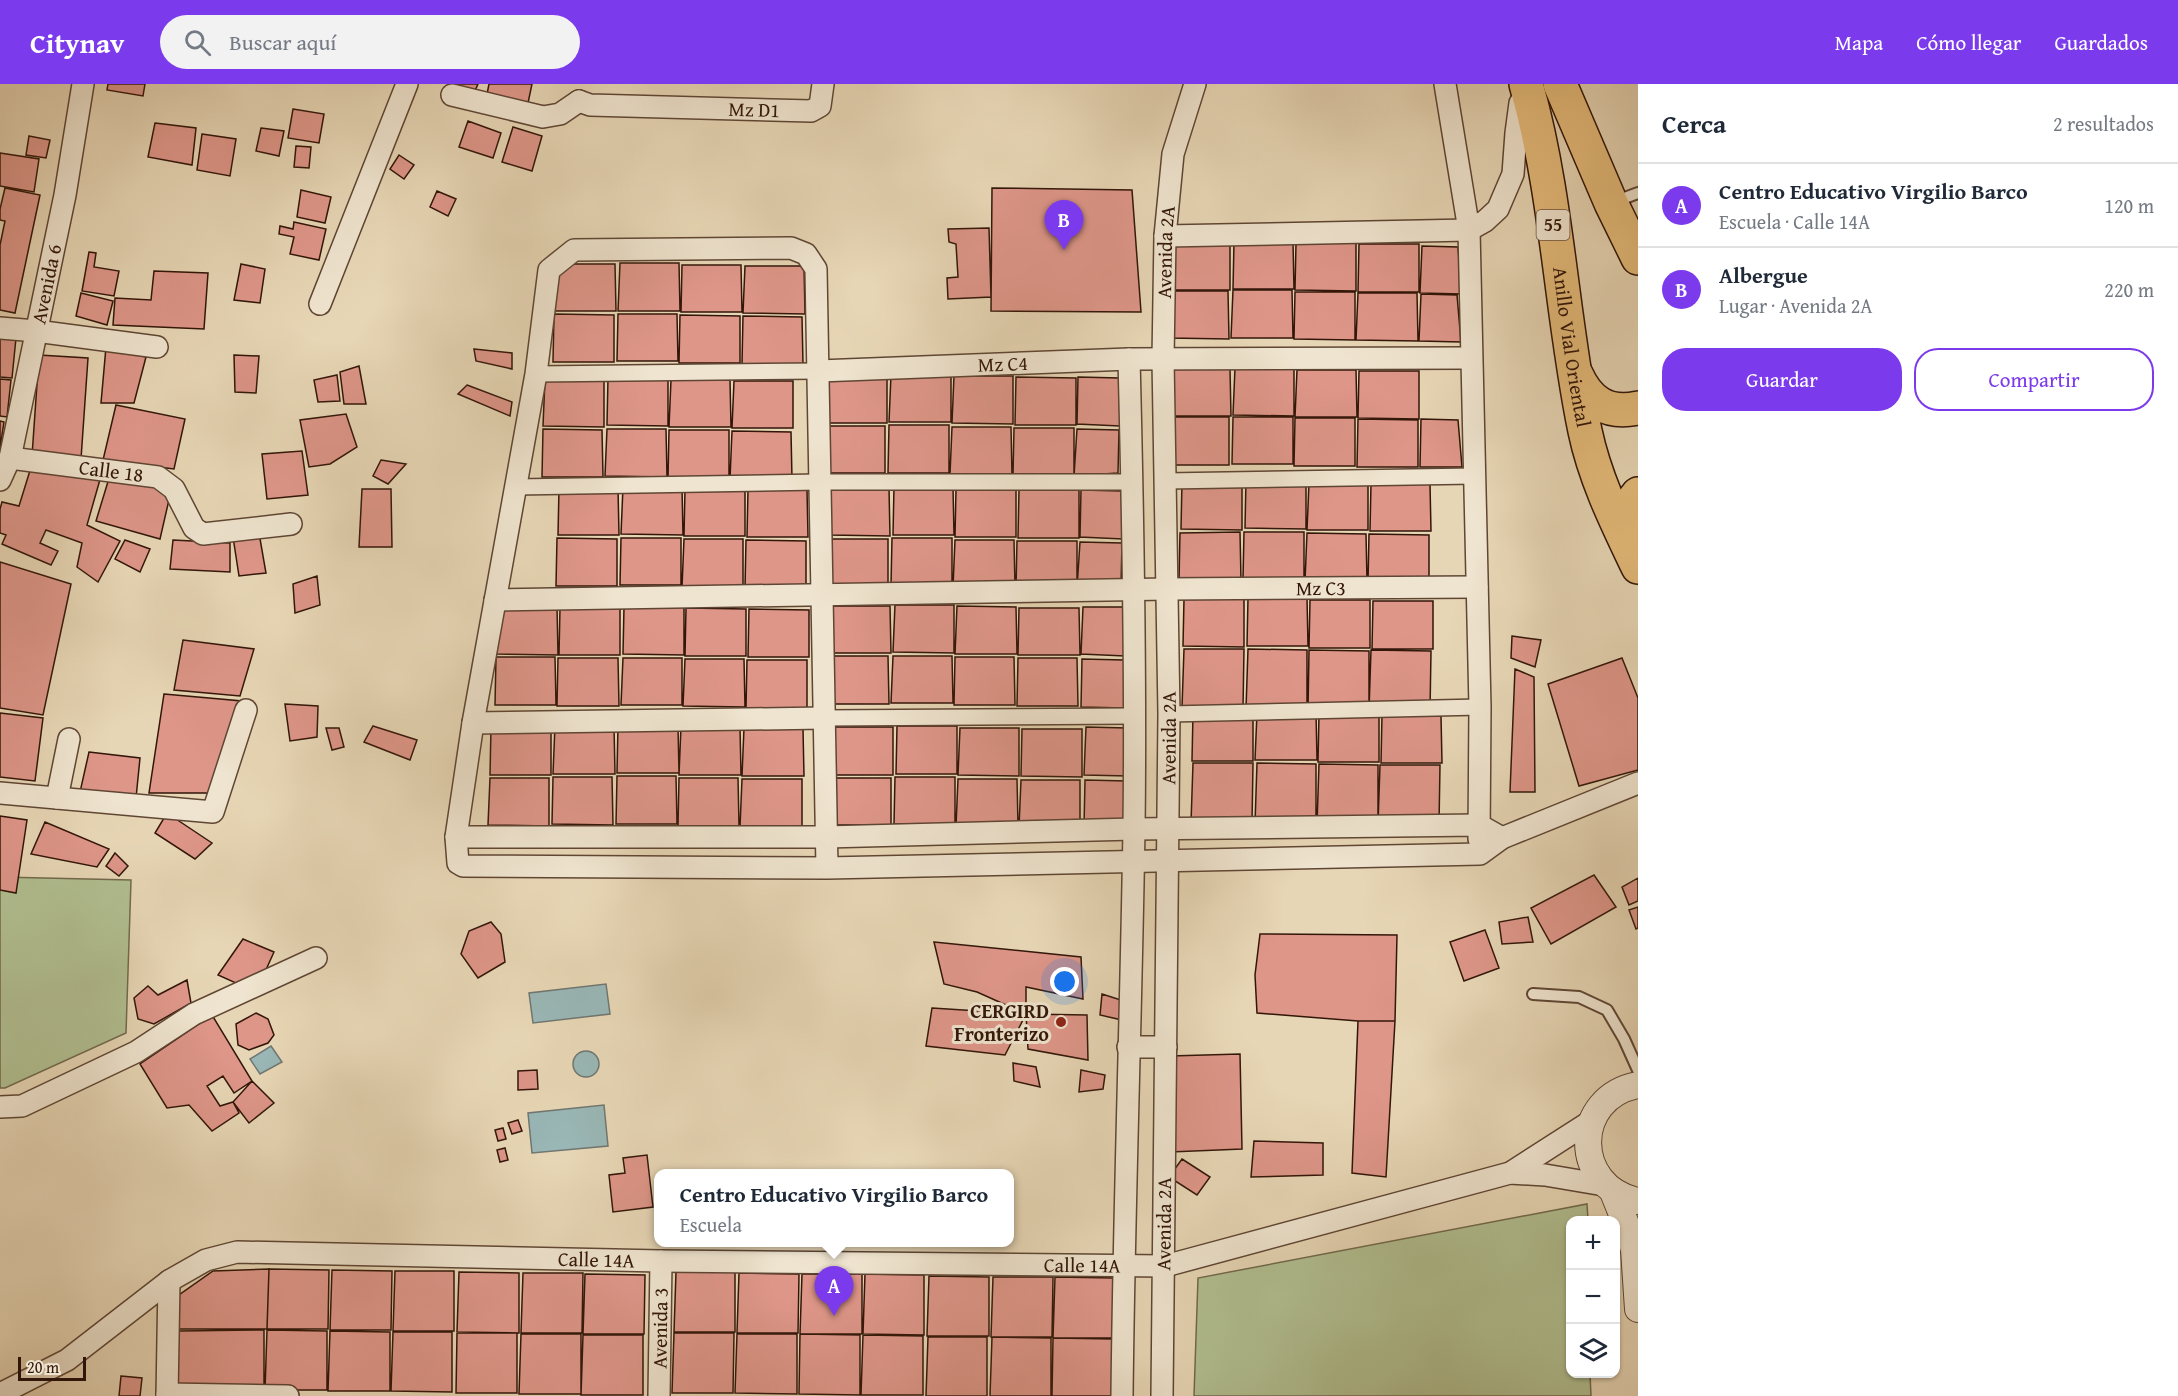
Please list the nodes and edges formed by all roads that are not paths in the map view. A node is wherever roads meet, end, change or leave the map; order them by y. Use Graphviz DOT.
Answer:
graph roads {
  1 [pos="82,84"];
  2 [pos="407,84"];
  3 [pos="824,84"];
  4 [pos="1195,84"];
  5 [pos="1445,84"];
  6 [pos="1560,84"];
  7 [pos="1527,88"];
  8 [pos="579,93"];
  9 [pos="452,95"];
  10 [pos="1624,198"];
  11 [pos="1469,230"];
  12 [pos="1165,236"];
  13 [pos="1638,258"];
  14 [pos="320,304"];
  15 [pos="0,328"];
  16 [pos="36,331"];
  17 [pos="157,347"];
  18 [pos="1470,358"];
  19 [pos="1129,359"];
  20 [pos="1163,359"];
  21 [pos="1572,367"];
  22 [pos="819,370"];
  23 [pos="536,374"];
  24 [pos="1638,408"];
  25 [pos="9,458"];
  26 [pos="1474,476"];
  27 [pos="0,480"];
  28 [pos="1166,481"];
  29 [pos="819,482"];
  30 [pos="1132,482"];
  31 [pos="516,487"];
  32 [pos="1638,494"];
  33 [pos="291,524"];
  34 [pos="1633,556"];
  35 [pos="1477,587"];
  36 [pos="1167,589"];
  37 [pos="1134,590"];
  38 [pos="822,594"];
  39 [pos="495,600"];
  40 [pos="1480,707"];
  41 [pos="246,710"];
  42 [pos="1169,714"];
  43 [pos="1133,716"];
  44 [pos="824,718"];
  45 [pos="473,723"];
  46 [pos="69,739"];
  47 [pos="1638,783"];
  48 [pos="0,792"];
  49 [pos="57,798"];
  50 [pos="1479,825"];
  51 [pos="1134,829"];
  52 [pos="1168,829"];
  53 [pos="456,837"];
  54 [pos="826,837"];
  55 [pos="1502,838"];
  56 [pos="1480,854"];
  57 [pos="1132,861"];
  58 [pos="1167,861"];
  59 [pos="827,868"];
  60 [pos="315,958"];
  61 [pos="1533,994"];
  62 [pos="1128,1047"];
  63 [pos="1166,1047"];
  64 [pos="1638,1070"];
  65 [pos="1638,1085"];
  66 [pos="0,1107"];
  67 [pos="1591,1121"];
  68 [pos="1510,1173"];
  69 [pos="1608,1188"];
  70 [pos="1638,1201"];
  71 [pos="661,1261"];
  72 [pos="1123,1266"];
  73 [pos="1165,1266"];
  74 [pos="169,1281"];
  75 [pos="1638,1309"];
  76 [pos="0,1394"];
  77 [pos="167,1395"];
  78 [pos="288,1396"];
  79 [pos="659,1396"];
  80 [pos="1122,1396"];
  81 [pos="1162,1396"];
  1 -- 16 [label="street, Avenida 6"];
  2 -- 14 [label="street"];
  3 -- 8 [label="street, Mz D1"];
  4 -- 12 [label="street, Avenida 2A"];
  5 -- 11 [label="street"];
  6 -- 10 [label="highway"];
  7 -- 11 [label="street"];
  7 -- 21 [label="highway, Anillo Vial Oriental / 55"];
  8 -- 9 [label="street"];
  10 -- 13 [label="highway"];
  11 -- 12 [label="street"];
  11 -- 18 [label="street"];
  12 -- 20 [label="street, Avenida 2A"];
  15 -- 16 [label="street"];
  16 -- 17 [label="street"];
  16 -- 25 [label="street, Avenida 6"];
  18 -- 20 [label="street, Mz C4"];
  18 -- 26 [label="street"];
  19 -- 20 [label="street, Mz C4"];
  19 -- 22 [label="street, Mz C4"];
  19 -- 30 [label="street, Avenida 2A"];
  20 -- 28 [label="street, Avenida 2A"];
  21 -- 24 [label="highway"];
  21 -- 34 [label="highway, Anillo Vial Oriental / 55"];
  22 -- 23 [label="street, Mz C4"];
  22 -- 23 [label="street"];
  22 -- 29 [label="street"];
  23 -- 31 [label="street"];
  25 -- 27 [label="street, Avenida 6"];
  25 -- 33 [label="street, Calle 18"];
  26 -- 28 [label="street"];
  26 -- 35 [label="street"];
  28 -- 36 [label="street, Avenida 2A"];
  29 -- 30 [label="street"];
  29 -- 31 [label="street"];
  29 -- 38 [label="street"];
  30 -- 37 [label="street, Avenida 2A"];
  31 -- 39 [label="street"];
  32 -- 34 [label="highway"];
  35 -- 36 [label="street, Mz C3"];
  35 -- 40 [label="street"];
  36 -- 37 [label="street, Mz C3"];
  36 -- 42 [label="street, Avenida 2A"];
  37 -- 38 [label="street, Mz C3"];
  37 -- 43 [label="street, Avenida 2A"];
  38 -- 39 [label="street, Mz C3"];
  38 -- 44 [label="street"];
  39 -- 45 [label="street"];
  40 -- 42 [label="street"];
  40 -- 50 [label="street"];
  41 -- 49 [label="street"];
  42 -- 52 [label="street, Avenida 2A"];
  43 -- 44 [label="street"];
  43 -- 51 [label="street, Avenida 2A"];
  44 -- 45 [label="street"];
  44 -- 54 [label="street"];
  45 -- 53 [label="street"];
  46 -- 49 [label="street"];
  47 -- 55 [label="street"];
  48 -- 49 [label="street"];
  50 -- 52 [label="street"];
  50 -- 55 [label="street"];
  50 -- 56 [label="street"];
  51 -- 52 [label="street"];
  51 -- 54 [label="street"];
  51 -- 57 [label="street, Avenida 2A"];
  52 -- 58 [label="street, Avenida 2A"];
  53 -- 54 [label="street"];
  53 -- 59 [label="street"];
  54 -- 59 [label="street"];
  55 -- 56 [label="street"];
  56 -- 58 [label="street"];
  57 -- 58 [label="street"];
  57 -- 59 [label="street"];
  57 -- 62 [label="street, Avenida 2A"];
  58 -- 63 [label="street, Avenida 2A"];
  60 -- 66 [label="street"];
  61 -- 64 [label="lane"];
  62 -- 63 [label="street"];
  62 -- 72 [label="street, Avenida 2A"];
  63 -- 73 [label="street, Avenida 2A"];
  65 -- 67 [label="street"];
  67 -- 68 [label="street, Calle 14A"];
  67 -- 69 [label="street"];
  68 -- 69 [label="street, Calle 14A"];
  68 -- 73 [label="street, Calle 14A"];
  69 -- 70 [label="street"];
  69 -- 75 [label="street"];
  71 -- 72 [label="street, Calle 14A"];
  71 -- 74 [label="street, Calle 14A"];
  71 -- 79 [label="street, Avenida 3"];
  72 -- 73 [label="street, Calle 14A"];
  72 -- 80 [label="street, Avenida 2A"];
  73 -- 81 [label="street, Avenida 2A"];
  74 -- 76 [label="street, Calle 14A"];
  74 -- 77 [label="street"];
  77 -- 78 [label="street"];
}
